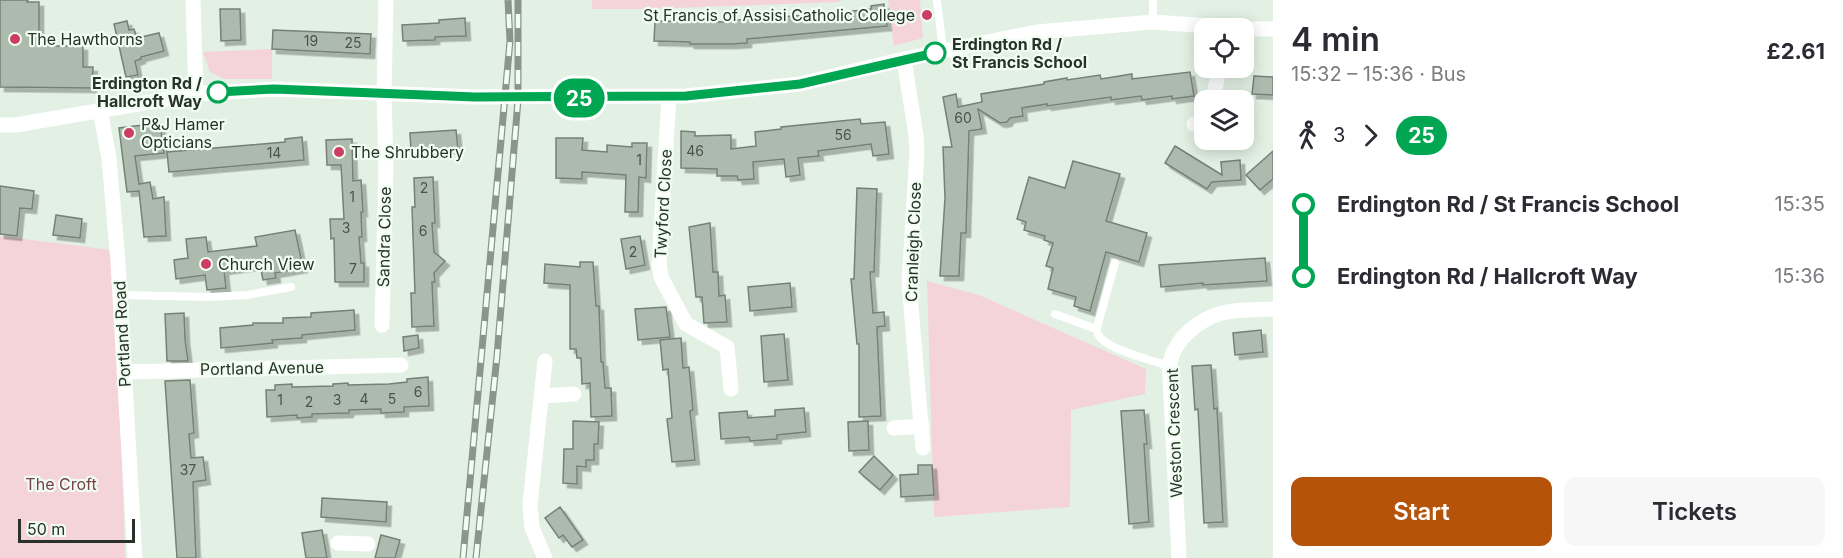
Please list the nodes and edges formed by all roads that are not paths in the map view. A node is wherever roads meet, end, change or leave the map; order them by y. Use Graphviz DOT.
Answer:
graph roads {
  1 [pos="193,0"];
  2 [pos="386,0"];
  3 [pos="937,0"];
  4 [pos="1153,0"];
  5 [pos="1153,22"];
  6 [pos="1194,25"];
  7 [pos="1254,29"];
  8 [pos="1273,29"];
  9 [pos="943,51"];
  10 [pos="904,59"];
  11 [pos="384,93"];
  12 [pos="196,94"];
  13 [pos="669,96"];
  14 [pos="100,110"];
  15 [pos="0,125"];
  16 [pos="1114,264"];
  17 [pos="291,287"];
  18 [pos="120,295"];
  19 [pos="1273,309"];
  20 [pos="1055,314"];
  21 [pos="378,315"];
  22 [pos="1096,330"];
  23 [pos="545,361"];
  24 [pos="401,365"];
  25 [pos="1170,366"];
  26 [pos="124,372"];
  27 [pos="732,389"];
  28 [pos="574,394"];
  29 [pos="542,396"];
  30 [pos="922,426"];
  31 [pos="894,428"];
  32 [pos="923,448"];
  33 [pos="338,543"];
  34 [pos="358,549"];
  35 [pos="135,558"];
  36 [pos="545,558"];
  37 [pos="1179,558"];
  1 -- 12 [label="street"];
  2 -- 11 [label="street, Sandra Close"];
  3 -- 9 [label="lane"];
  4 -- 5 [label="lane"];
  5 -- 6 [label="street"];
  5 -- 9 [label="street"];
  7 -- 8 [label="street"];
  9 -- 10 [label="street"];
  10 -- 13 [label="street"];
  10 -- 30 [label="street, Cranleigh Close"];
  11 -- 12 [label="street"];
  11 -- 13 [label="street"];
  11 -- 21 [label="street, Sandra Close"];
  12 -- 14 [label="street"];
  13 -- 27 [label="street, Twyford Close"];
  14 -- 15 [label="street"];
  14 -- 18 [label="street, Portland Road"];
  16 -- 22 [label="lane"];
  17 -- 18 [label="lane"];
  18 -- 26 [label="street, Portland Road"];
  19 -- 25 [label="street, Weston Crescent"];
  20 -- 22 [label="lane"];
  22 -- 25 [label="lane"];
  23 -- 29 [label="street"];
  24 -- 26 [label="street, Portland Avenue"];
  25 -- 37 [label="street, Weston Crescent"];
  26 -- 35 [label="street, Portland Road"];
  28 -- 29 [label="street"];
  29 -- 36 [label="street"];
  30 -- 31 [label="street"];
  30 -- 32 [label="street, Cranleigh Close"];
  33 -- 34 [label="street"];
}
